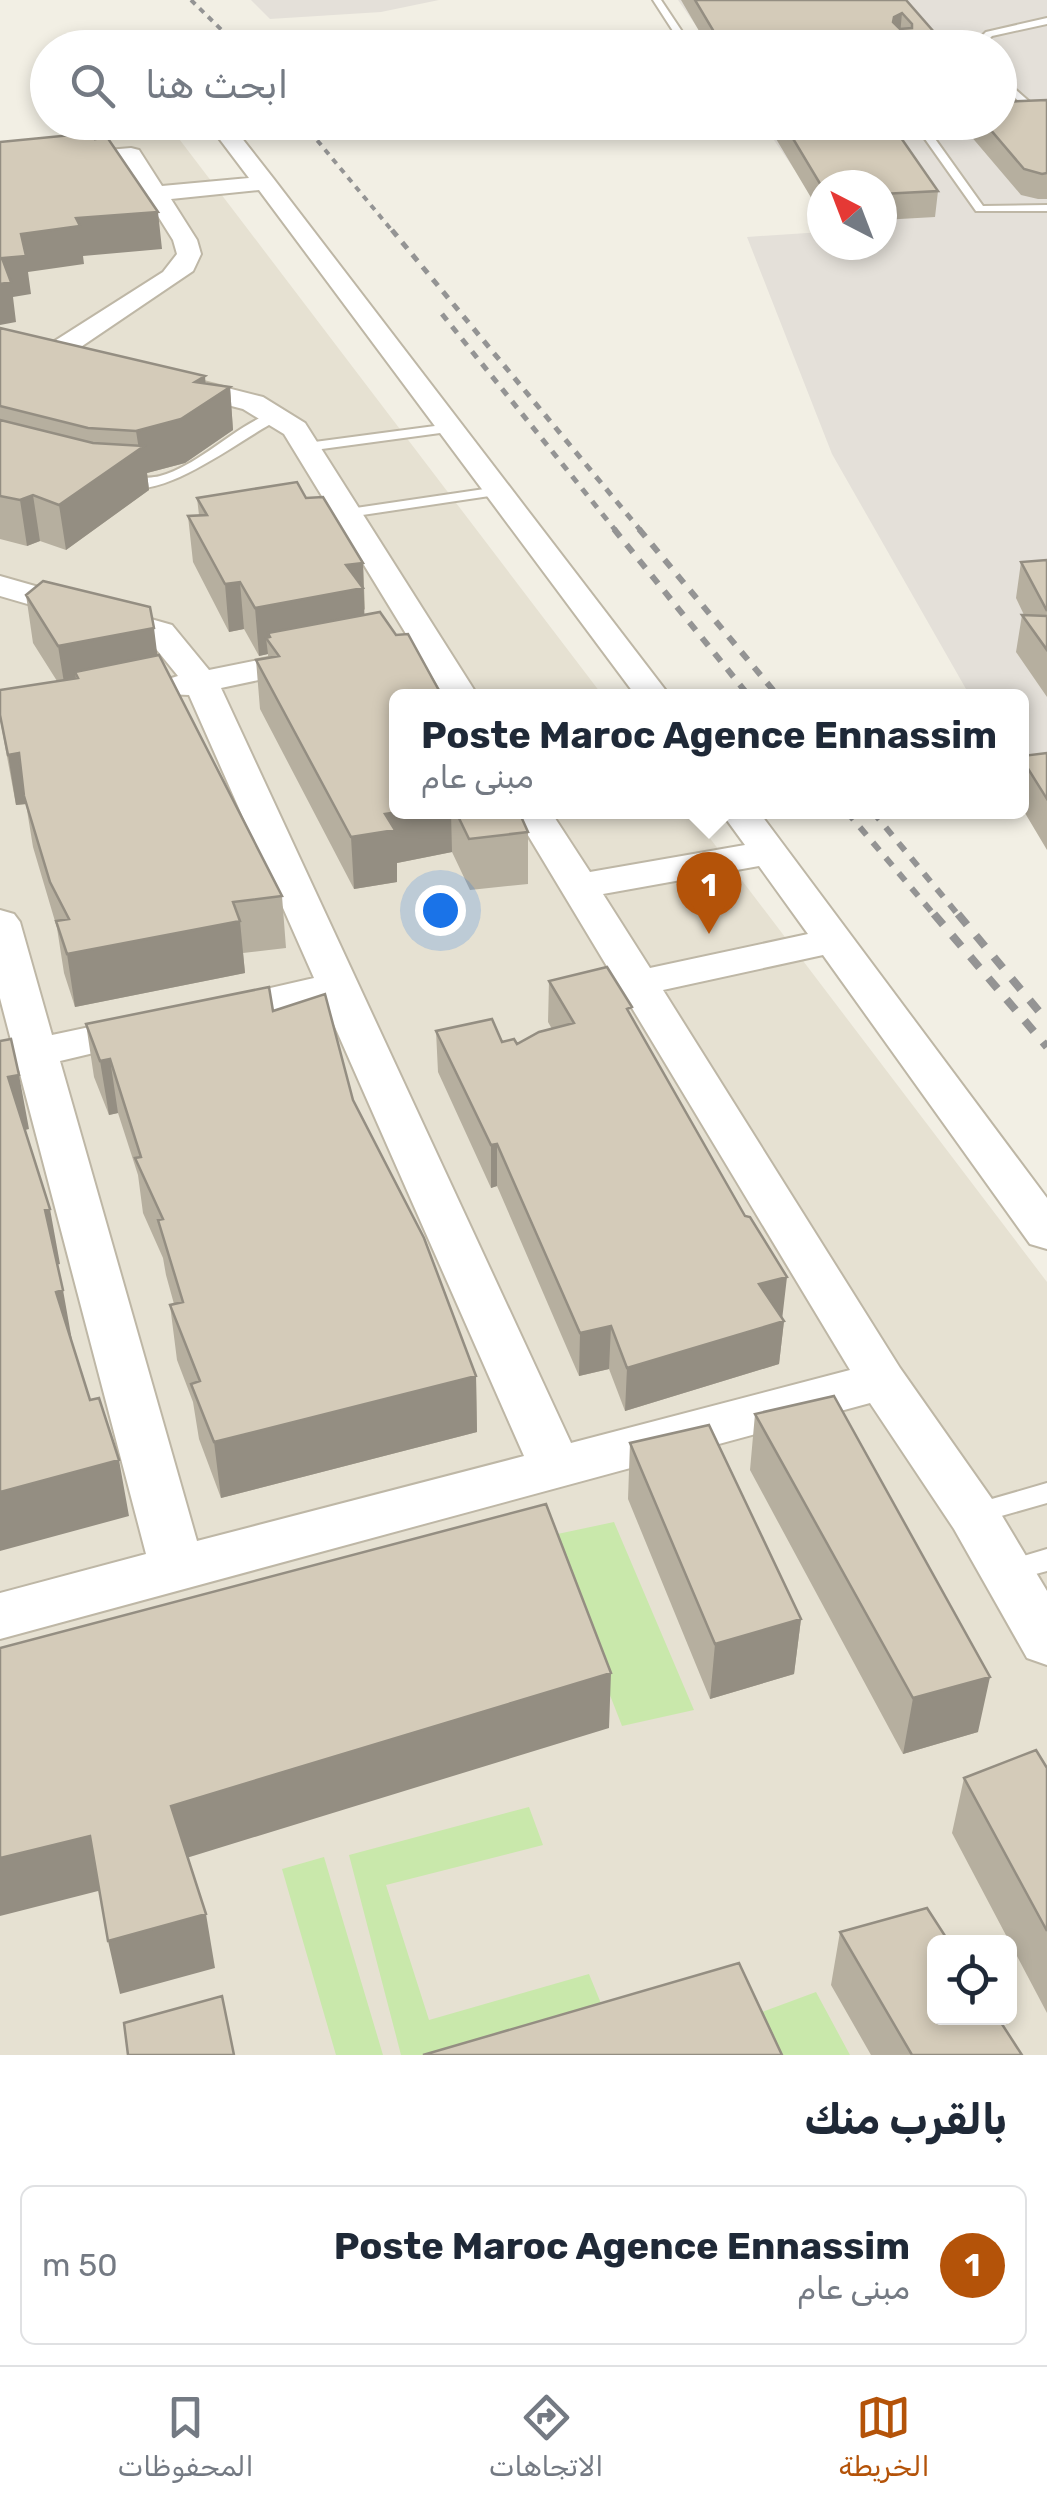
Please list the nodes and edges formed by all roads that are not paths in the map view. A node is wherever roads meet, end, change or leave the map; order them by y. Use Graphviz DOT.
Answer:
graph roads {
  1 [pos="657,0"];
  2 [pos="1047,21"];
  3 [pos="676,30"];
  4 [pos="1007,30"];
  5 [pos="1017,95"];
  6 [pos="1017,106"];
  7 [pos="1029,106"];
  8 [pos="1047,110"];
  9 [pos="231,140"];
  10 [pos="931,140"];
  11 [pos="0,166"];
  12 [pos="265,183"];
  13 [pos="156,194"];
  14 [pos="1047,208"];
  15 [pos="15,350"];
  16 [pos="51,356"];
  17 [pos="86,363"];
  18 [pos="139,375"];
  19 [pos="279,414"];
  20 [pos="450,428"];
  21 [pos="306,447"];
  22 [pos="98,477"];
  23 [pos="498,492"];
  24 [pos="348,513"];
  25 [pos="0,586"];
  26 [pos="423,637"];
  27 [pos="386,644"];
  28 [pos="349,652"];
  29 [pos="200,682"];
  30 [pos="456,689"];
  31 [pos="648,689"];
  32 [pos="146,693"];
  33 [pos="537,819"];
  34 [pos="745,819"];
  35 [pos="770,852"];
  36 [pos="579,886"];
  37 [pos="0,922"];
  38 [pos="835,940"];
  39 [pos="639,984"];
  40 [pos="338,986"];
  41 [pos="18,1056"];
  42 [pos="1047,1232"];
  43 [pos="882,1381"];
  44 [pos="556,1466"];
  45 [pos="1047,1493"];
  46 [pos="973,1514"];
  47 [pos="1026,1566"];
  48 [pos="176,1568"];
  49 [pos="0,1616"];
  50 [pos="1047,1642"];
  1 -- 3 [label="lane"];
  2 -- 4 [label="lane"];
  5 -- 7 [label="lane"];
  6 -- 7 [label="lane"];
  7 -- 8 [label="lane"];
  9 -- 12 [label="street"];
  10 -- 14 [label="lane"];
  11 -- 13 [label="street"];
  12 -- 13 [label="street"];
  12 -- 20 [label="street"];
  13 -- 16 [label="street"];
  15 -- 16 [label="street"];
  16 -- 17 [label="street"];
  18 -- 19 [label="street"];
  19 -- 21 [label="street"];
  19 -- 22 [label="lane"];
  20 -- 21 [label="lane"];
  20 -- 23 [label="street"];
  21 -- 24 [label="street"];
  23 -- 24 [label="lane"];
  23 -- 31 [label="street"];
  24 -- 26 [label="street"];
  25 -- 29 [label="street"];
  26 -- 27 [label="street"];
  26 -- 30 [label="street"];
  28 -- 29 [label="street"];
  29 -- 32 [label="street"];
  29 -- 40 [label="street"];
  33 -- 36 [label="street"];
  34 -- 35 [label="street"];
  35 -- 36 [label="street"];
  35 -- 38 [label="street"];
  36 -- 39 [label="street"];
  37 -- 41 [label="street"];
  38 -- 39 [label="street"];
  38 -- 42 [label="street"];
  39 -- 43 [label="street"];
  40 -- 41 [label="street"];
  40 -- 44 [label="street"];
  41 -- 48 [label="street"];
  43 -- 44 [label="street"];
  43 -- 46 [label="street"];
  44 -- 48 [label="street"];
  45 -- 46 [label="lane"];
  46 -- 47 [label="street"];
  47 -- 50 [label="street"];
  48 -- 49 [label="street"];
}
